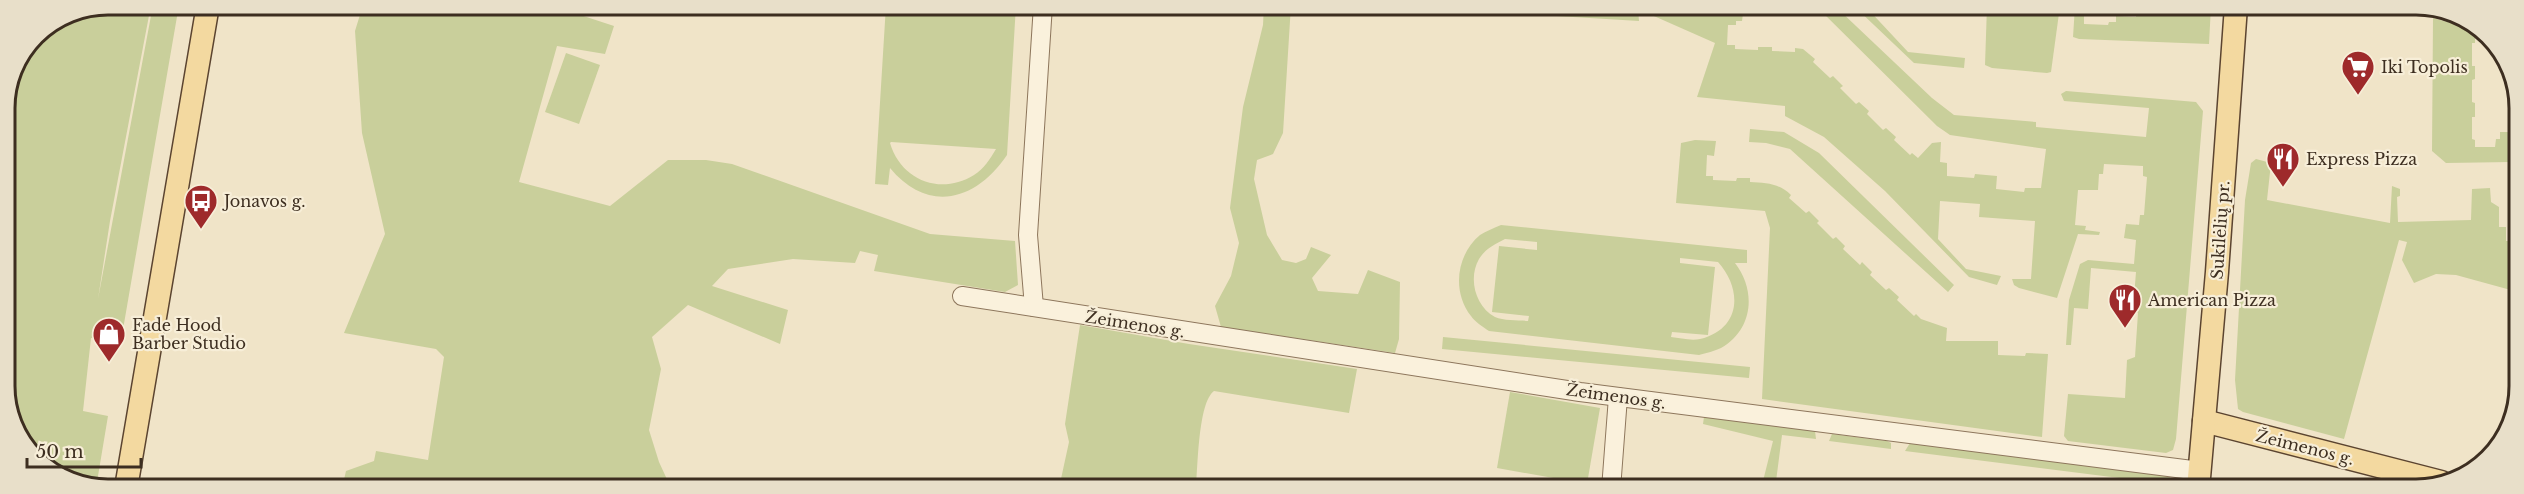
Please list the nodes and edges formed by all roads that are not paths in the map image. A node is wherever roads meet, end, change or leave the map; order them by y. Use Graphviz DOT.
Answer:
graph roads {
  1 [pos="206,15"];
  2 [pos="1042,15"];
  3 [pos="2235,15"];
  4 [pos="962,296"];
  5 [pos="1034,307"];
  6 [pos="1618,397"];
  7 [pos="2204,421"];
  8 [pos="2426,478"];
  9 [pos="128,479"];
  10 [pos="1612,479"];
  11 [pos="2192,479"];
  12 [pos="2199,479"];
  1 -- 9 [label="main road"];
  2 -- 5 [label="street"];
  3 -- 7 [label="main road, Sukilėlių pr."];
  4 -- 5 [label="street, Žeimenos g."];
  5 -- 6 [label="street, Žeimenos g."];
  6 -- 10 [label="street"];
  6 -- 11 [label="street, Žeimenos g."];
  7 -- 8 [label="main road, Žeimenos g."];
  7 -- 12 [label="main road, Sukilėlių pr."];
}
